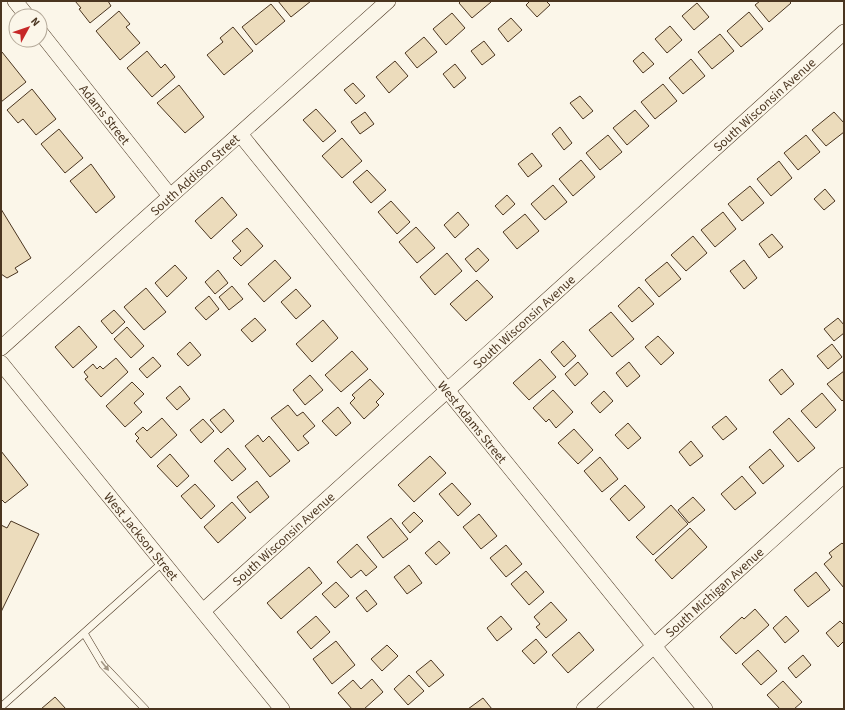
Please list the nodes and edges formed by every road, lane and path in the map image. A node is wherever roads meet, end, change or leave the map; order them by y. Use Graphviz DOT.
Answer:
graph roads {
  1 [pos="388,1"];
  2 [pos="844,32"];
  3 [pos="48,42"];
  4 [pos="240,134"];
  5 [pos="170,196"];
  6 [pos="1,348"];
  7 [pos="1,363"];
  8 [pos="447,390"];
  9 [pos="844,475"];
  10 [pos="163,562"];
  11 [pos="203,611"];
  12 [pos="84,633"];
  13 [pos="654,646"];
  14 [pos="1,707"];
  15 [pos="145,709"];
  16 [pos="282,709"];
  17 [pos="584,709"];
  18 [pos="705,709"];
  1 -- 4 [label="street, South Addison Street"];
  2 -- 8 [label="street, South Wisconsin Avenue"];
  3 -- 5 [label="street, Adams Street"];
  4 -- 5 [label="street, South Addison Street"];
  4 -- 8 [label="street, West Adams Street"];
  5 -- 6 [label="street, South Addison Street"];
  7 -- 10 [label="street, West Jackson Street"];
  8 -- 11 [label="street, South Wisconsin Avenue"];
  8 -- 13 [label="street, West Adams Street"];
  9 -- 13 [label="street, South Michigan Avenue"];
  10 -- 11 [label="street, West Jackson Street"];
  10 -- 12 [label="lane"];
  11 -- 16 [label="street, West Jackson Street"];
  12 -- 14 [label="lane"];
  12 -- 15 [label="lane, one-way"];
  13 -- 17 [label="street, South Michigan Avenue"];
  13 -- 18 [label="street, West Adams Street"];
}
